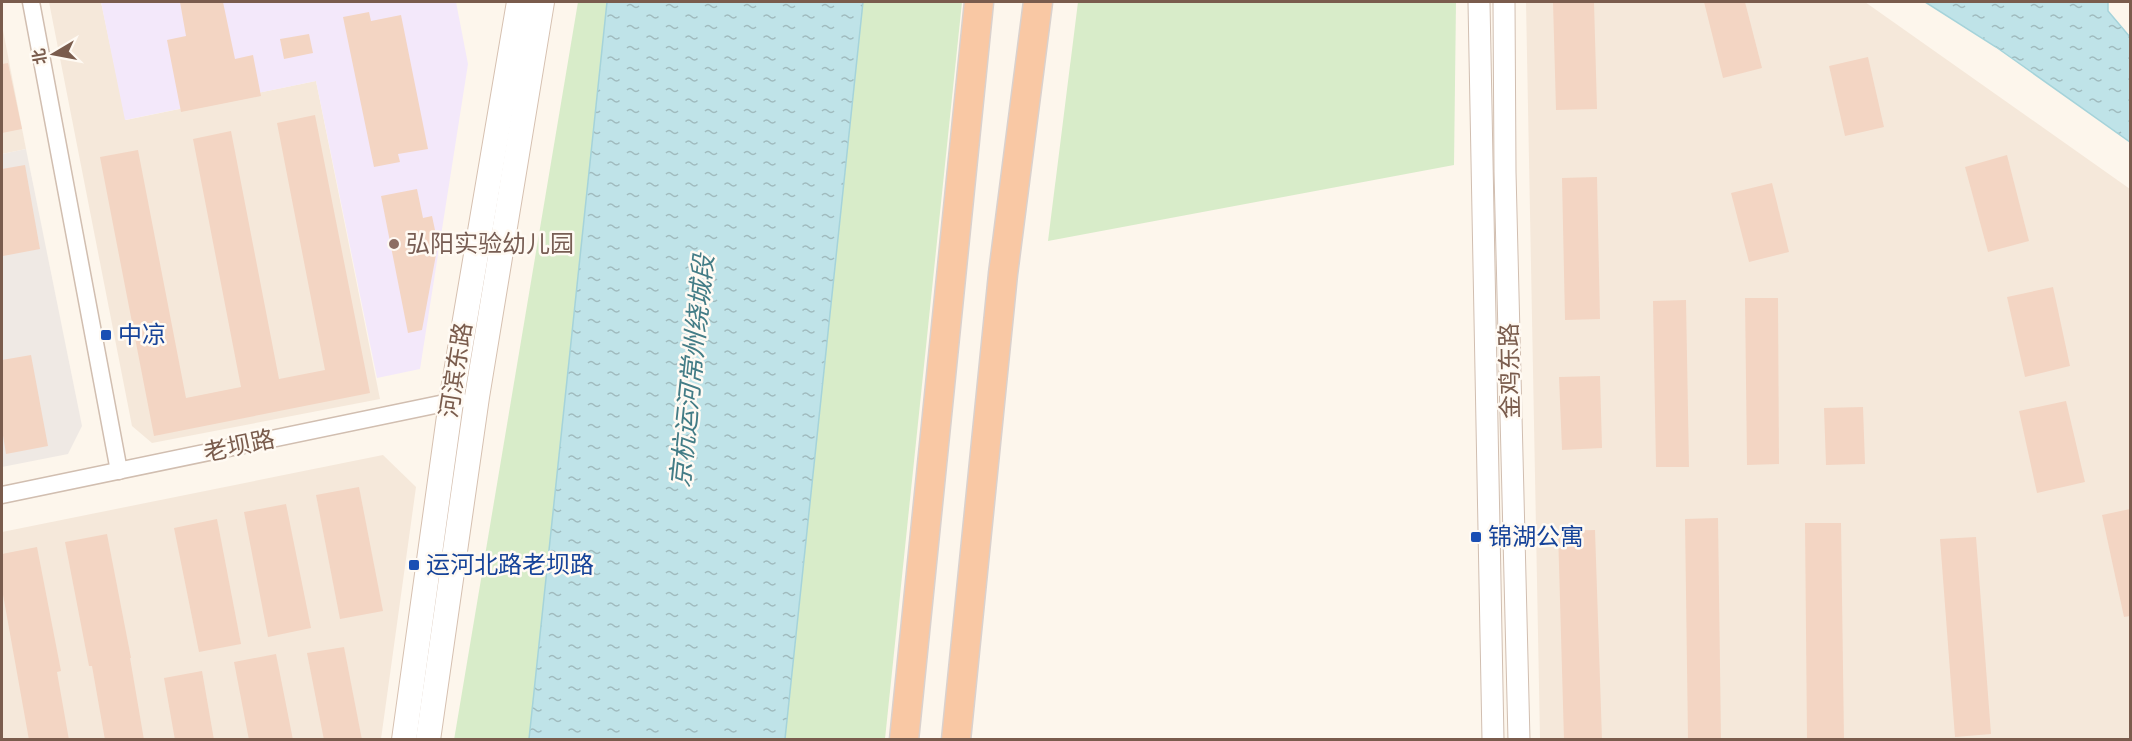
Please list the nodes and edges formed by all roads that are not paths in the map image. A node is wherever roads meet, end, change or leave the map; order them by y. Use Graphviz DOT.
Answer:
graph roads {
  1 [pos="31,2"];
  2 [pos="519,2"];
  3 [pos="542,2"];
  4 [pos="979,2"];
  5 [pos="1038,2"];
  6 [pos="1479,2"];
  7 [pos="1504,2"];
  8 [pos="477,397"];
  9 [pos="451,402"];
  10 [pos="118,471"];
  11 [pos="2,495"];
  12 [pos="404,740"];
  13 [pos="428,740"];
  14 [pos="904,740"];
  15 [pos="956,740"];
  16 [pos="1493,740"];
  17 [pos="1519,740"];
  1 -- 10 [label="street"];
  2 -- 9 [label="main road, 河滨东路"];
  3 -- 8 [label="main road, 河滨东路"];
  4 -- 14 [label="highway"];
  5 -- 15 [label="highway"];
  6 -- 16 [label="street, 金鸡东路"];
  7 -- 17 [label="street, 金鸡东路"];
  8 -- 9 [label="street, 老坝路"];
  8 -- 13 [label="main road, 河滨东路"];
  9 -- 10 [label="street, 老坝路"];
  9 -- 12 [label="main road, 河滨东路"];
  10 -- 11 [label="street, 老坝路"];
}
